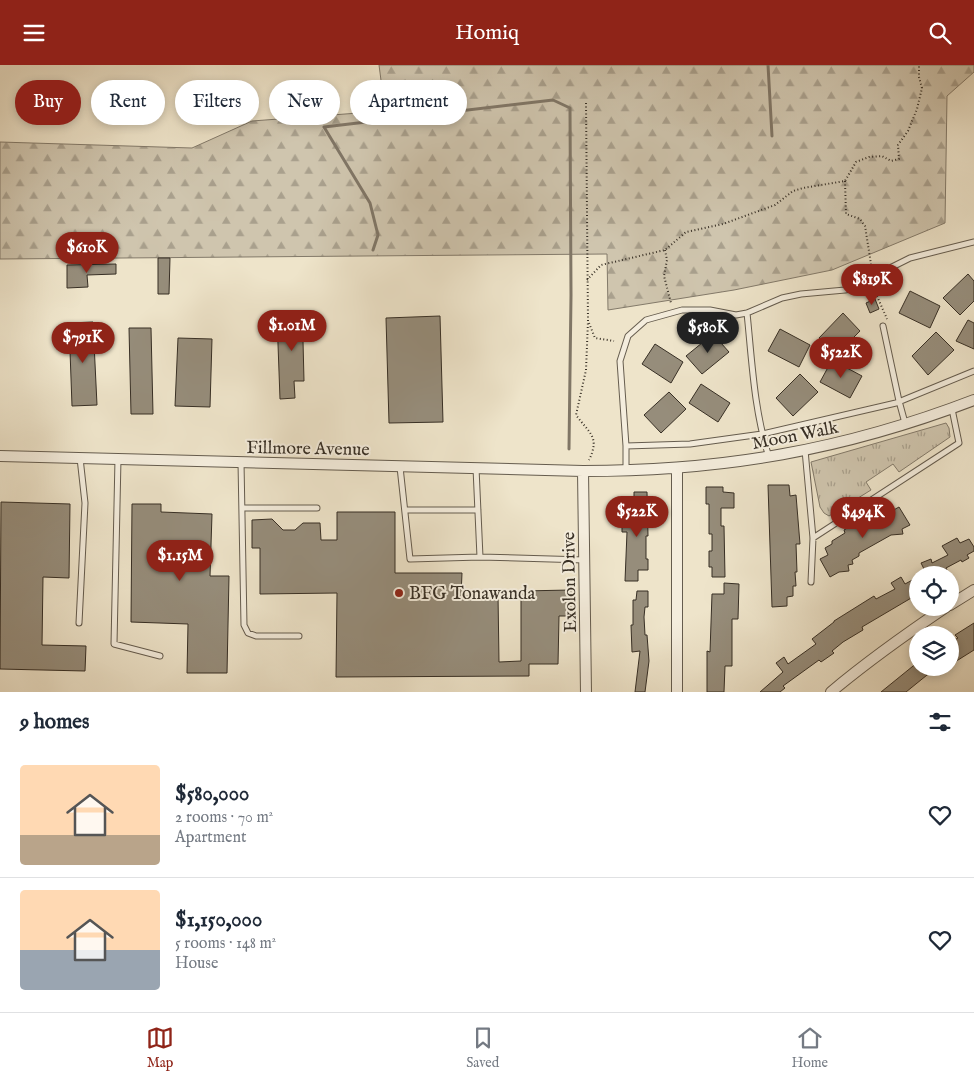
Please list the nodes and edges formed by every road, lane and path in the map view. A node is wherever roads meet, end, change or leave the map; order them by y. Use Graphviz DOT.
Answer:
graph roads {
  1 [pos="919,65"];
  2 [pos="586,103"];
  3 [pos="845,181"];
  4 [pos="974,242"];
  5 [pos="665,250"];
  6 [pos="872,264"];
  7 [pos="587,280"];
  8 [pos="877,296"];
  9 [pos="671,303"];
  10 [pos="747,313"];
  11 [pos="588,321"];
  12 [pos="883,326"];
  13 [pos="614,341"];
  14 [pos="974,371"];
  15 [pos="974,400"];
  16 [pos="899,401"];
  17 [pos="952,409"];
  18 [pos="906,424"];
  19 [pos="762,434"];
  20 [pos="626,446"];
  21 [pos="806,451"];
  22 [pos="0,456"];
  23 [pos="769,457"];
  24 [pos="80,458"];
  25 [pos="118,459"];
  26 [pos="241,463"];
  27 [pos="400,467"];
  28 [pos="476,469"];
  29 [pos="677,469"];
  30 [pos="584,471"];
  31 [pos="621,471"];
  32 [pos="242,508"];
  33 [pos="317,508"];
  34 [pos="405,510"];
  35 [pos="478,510"];
  36 [pos="813,538"];
  37 [pos="480,557"];
  38 [pos="584,560"];
  39 [pos="810,582"];
  40 [pos="974,590"];
  41 [pos="959,599"];
  42 [pos="933,616"];
  43 [pos="79,623"];
  44 [pos="298,636"];
  45 [pos="160,656"];
  46 [pos="586,692"];
  47 [pos="677,692"];
  48 [pos="831,692"];
  1 -- 3 [label="path"];
  2 -- 7 [label="path"];
  3 -- 5 [label="path"];
  3 -- 6 [label="path"];
  4 -- 10 [label="lane"];
  5 -- 7 [label="path"];
  5 -- 9 [label="path"];
  7 -- 11 [label="path"];
  8 -- 12 [label="path"];
  10 -- 19 [label="lane"];
  10 -- 20 [label="lane"];
  11 -- 13 [label="path"];
  11 -- 30 [label="path"];
  12 -- 16 [label="lane"];
  14 -- 16 [label="lane"];
  15 -- 17 [label="street, Moon Walk"];
  16 -- 18 [label="lane"];
  16 -- 19 [label="lane"];
  17 -- 18 [label="street, Moon Walk"];
  17 -- 36 [label="lane"];
  18 -- 21 [label="street, Moon Walk"];
  19 -- 20 [label="lane"];
  19 -- 23 [label="lane"];
  20 -- 31 [label="lane"];
  21 -- 23 [label="street, Moon Walk"];
  21 -- 36 [label="lane"];
  22 -- 24 [label="street, Fillmore Avenue"];
  23 -- 29 [label="street, Moon Walk"];
  24 -- 25 [label="street, Fillmore Avenue"];
  24 -- 43 [label="lane"];
  25 -- 26 [label="street, Fillmore Avenue"];
  25 -- 45 [label="lane"];
  26 -- 27 [label="street, Fillmore Avenue"];
  26 -- 32 [label="lane"];
  27 -- 28 [label="street, Fillmore Avenue"];
  27 -- 34 [label="lane"];
  28 -- 30 [label="street, Fillmore Avenue"];
  28 -- 35 [label="lane"];
  29 -- 31 [label="street, Moon Walk"];
  29 -- 47 [label="street"];
  30 -- 31 [label="street, Fillmore Avenue"];
  30 -- 38 [label="street, Exolon Drive"];
  32 -- 33 [label="lane"];
  32 -- 44 [label="lane"];
  34 -- 35 [label="lane"];
  34 -- 37 [label="lane"];
  35 -- 37 [label="lane"];
  36 -- 39 [label="lane"];
  37 -- 38 [label="lane"];
  38 -- 46 [label="street, Exolon Drive"];
  40 -- 41 [label="street"];
  42 -- 48 [label="street"];
}
